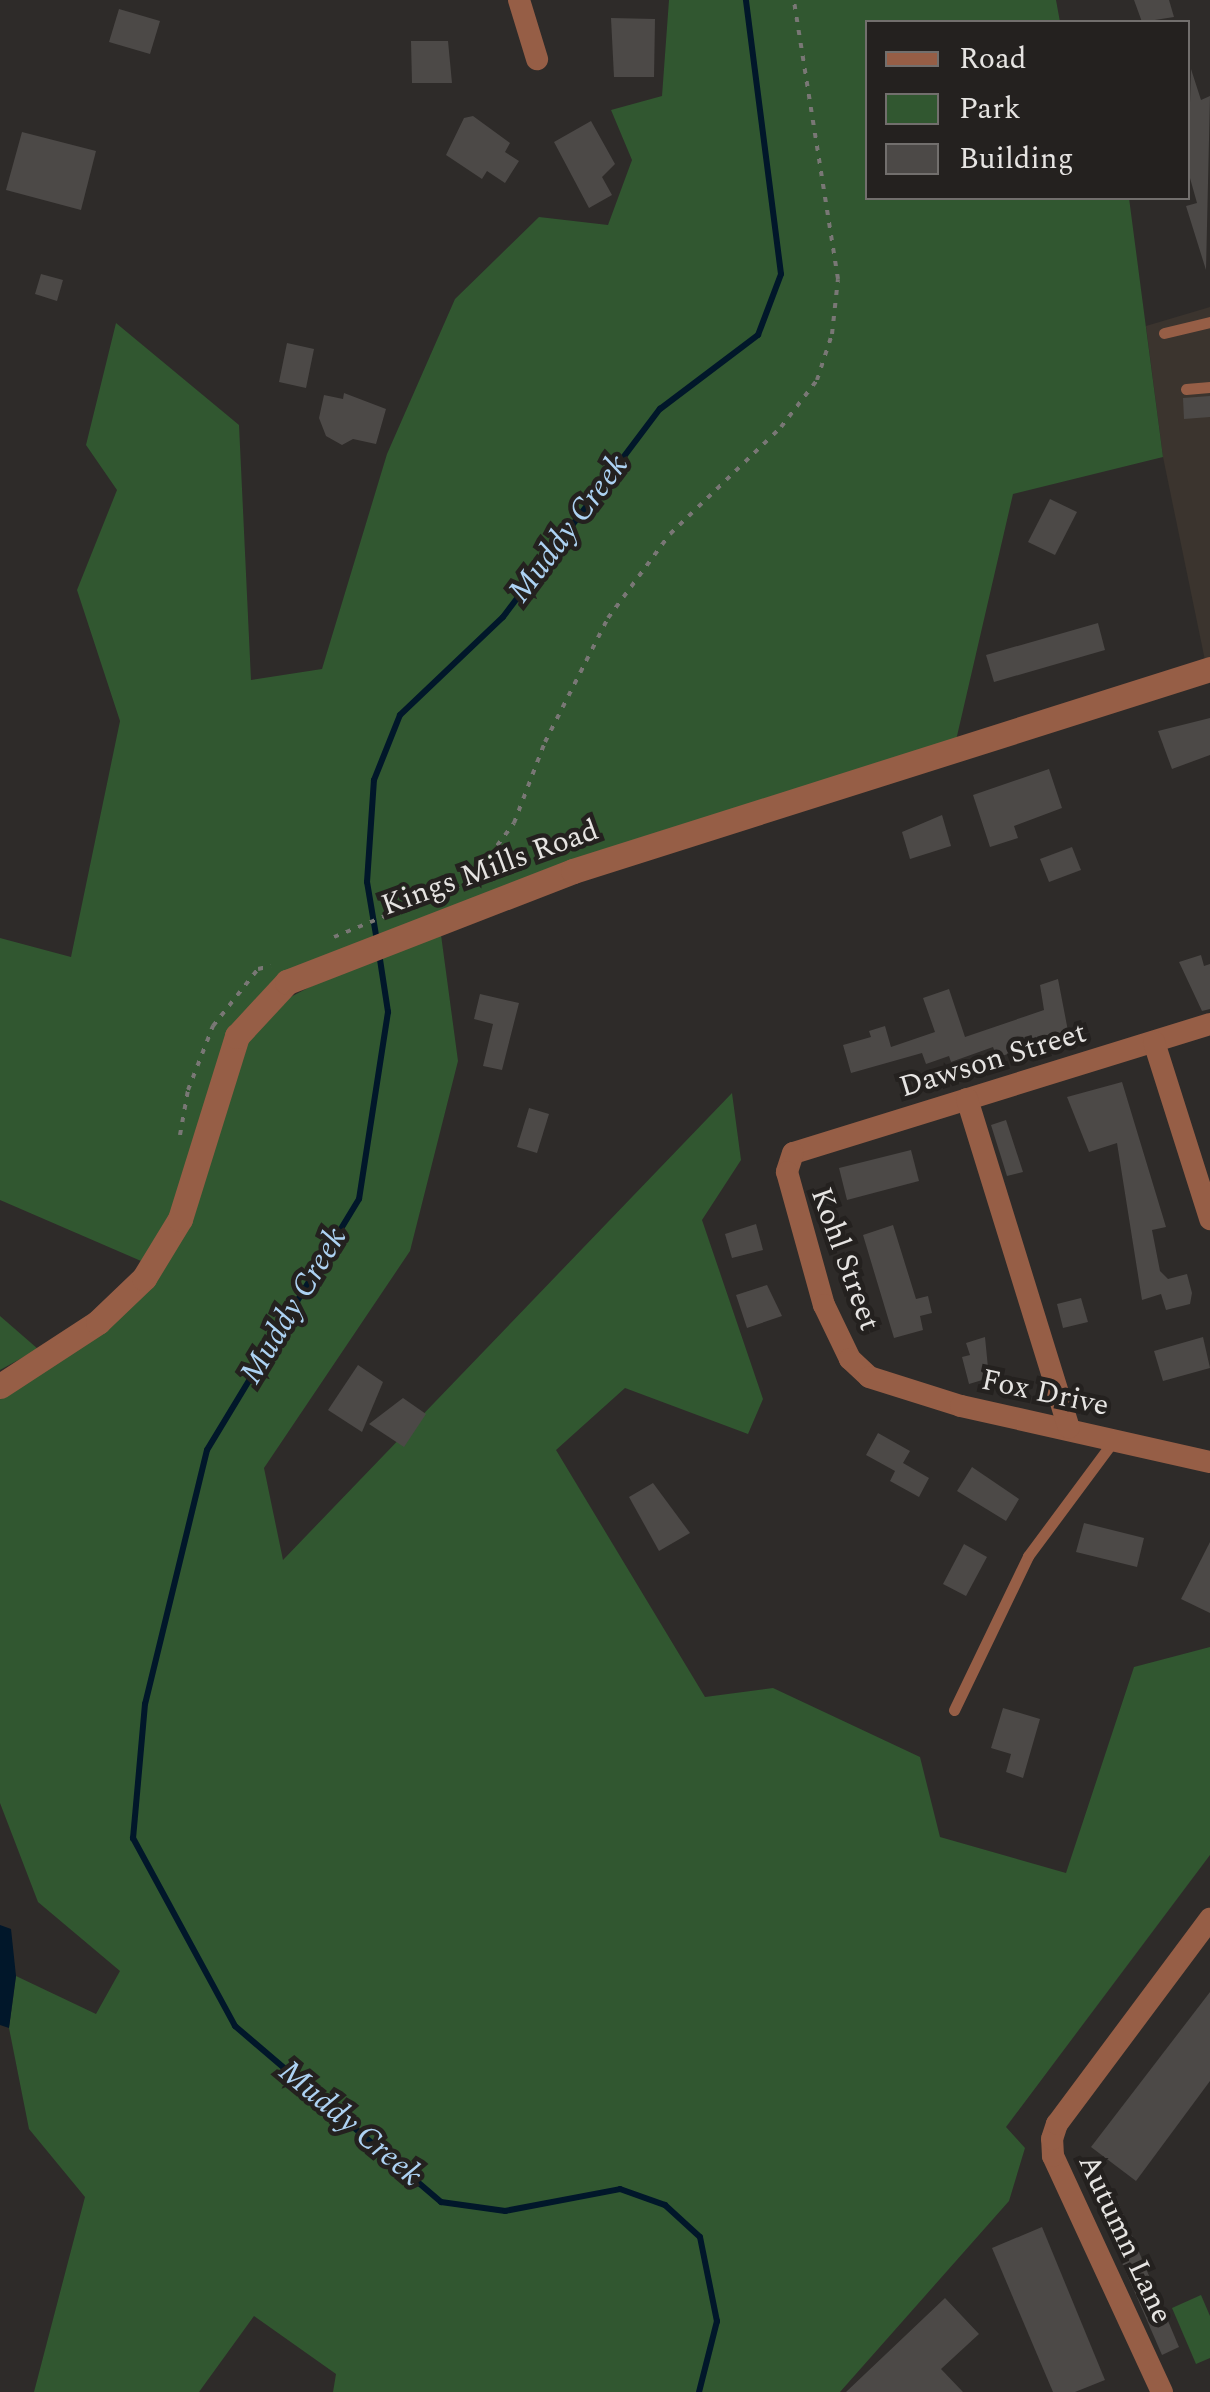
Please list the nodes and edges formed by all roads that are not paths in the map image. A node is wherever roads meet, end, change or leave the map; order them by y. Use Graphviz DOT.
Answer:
graph roads {
  1 [pos="519,0"];
  2 [pos="537,59"];
  3 [pos="1210,322"];
  4 [pos="1164,333"];
  5 [pos="1210,387"];
  6 [pos="1186,389"];
  7 [pos="1210,669"];
  8 [pos="1210,1024"];
  9 [pos="1154,1042"];
  10 [pos="967,1099"];
  11 [pos="793,1153"];
  12 [pos="1206,1190"];
  13 [pos="1210,1219"];
  14 [pos="869,1377"];
  15 [pos="0,1386"];
  16 [pos="1069,1428"];
  17 [pos="1114,1439"];
  18 [pos="1210,1462"];
  19 [pos="954,1710"];
  20 [pos="1210,1919"];
  21 [pos="1162,2392"];
  1 -- 2 [label="street"];
  3 -- 4 [label="lane"];
  5 -- 6 [label="lane"];
  7 -- 15 [label="street, Kings Mills Road"];
  8 -- 9 [label="street, Dawson Street"];
  9 -- 10 [label="street, Dawson Street"];
  9 -- 12 [label="street"];
  10 -- 11 [label="street, Dawson Street"];
  10 -- 16 [label="street"];
  11 -- 14 [label="street, Kohl Street"];
  12 -- 13 [label="street"];
  14 -- 16 [label="street, Fox Drive"];
  16 -- 17 [label="street, Fox Drive"];
  17 -- 18 [label="street, Fox Drive"];
  17 -- 19 [label="lane"];
  20 -- 21 [label="street, Autumn Lane"];
}
